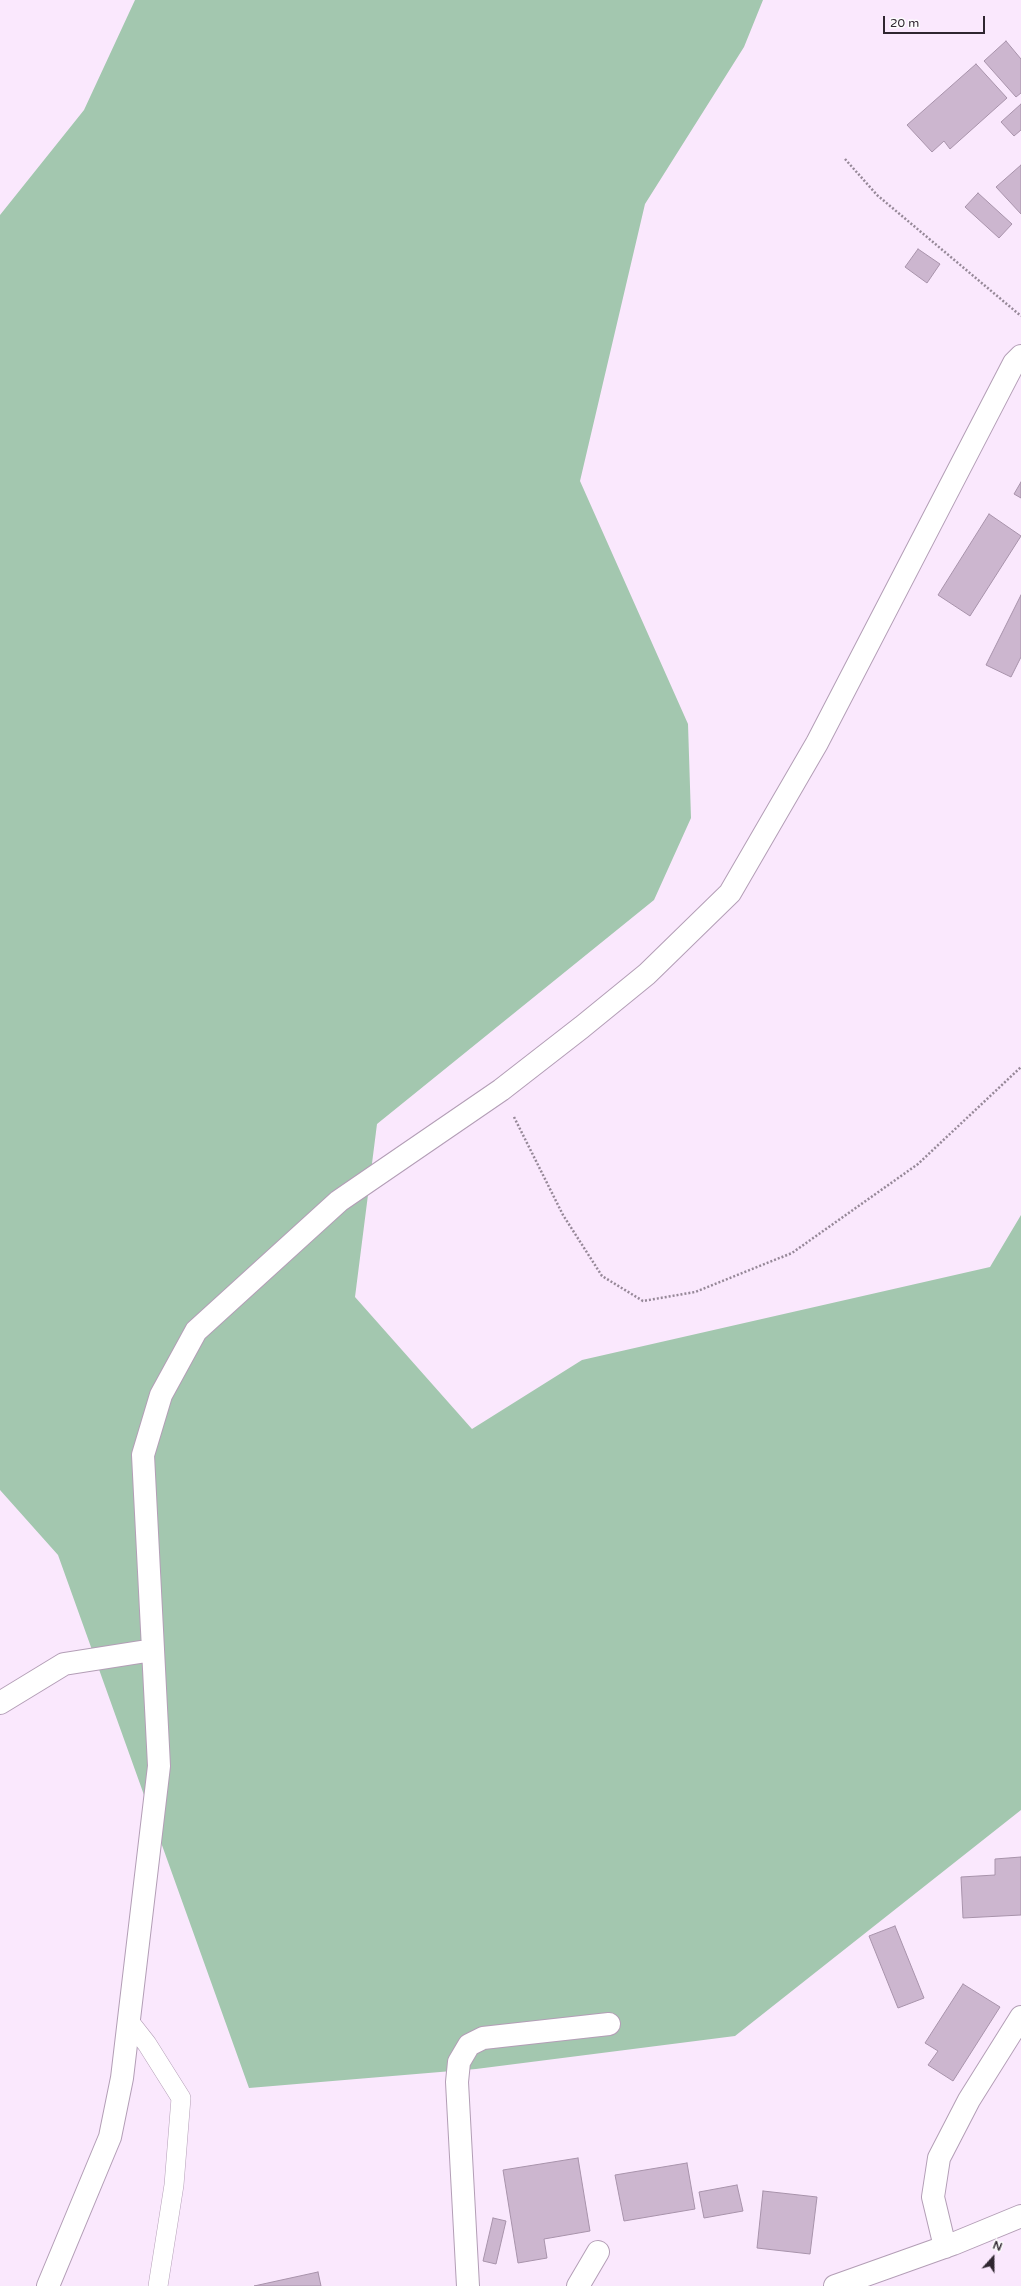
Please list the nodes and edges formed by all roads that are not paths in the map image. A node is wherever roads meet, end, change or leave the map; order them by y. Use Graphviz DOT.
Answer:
graph roads {
  1 [pos="1021,356"];
  2 [pos="153,1650"];
  3 [pos="0,1703"];
  4 [pos="1021,2017"];
  5 [pos="129,2021"];
  6 [pos="609,2024"];
  7 [pos="1021,2216"];
  8 [pos="945,2247"];
  9 [pos="598,2252"];
  10 [pos="48,2286"];
  11 [pos="158,2286"];
  12 [pos="468,2286"];
  13 [pos="578,2286"];
  14 [pos="835,2286"];
  1 -- 2 [label="street"];
  2 -- 3 [label="street"];
  2 -- 5 [label="street"];
  4 -- 8 [label="street"];
  5 -- 10 [label="street"];
  5 -- 11 [label="lane"];
  6 -- 12 [label="street"];
  7 -- 8 [label="street"];
  8 -- 14 [label="street"];
  9 -- 13 [label="street"];
}
